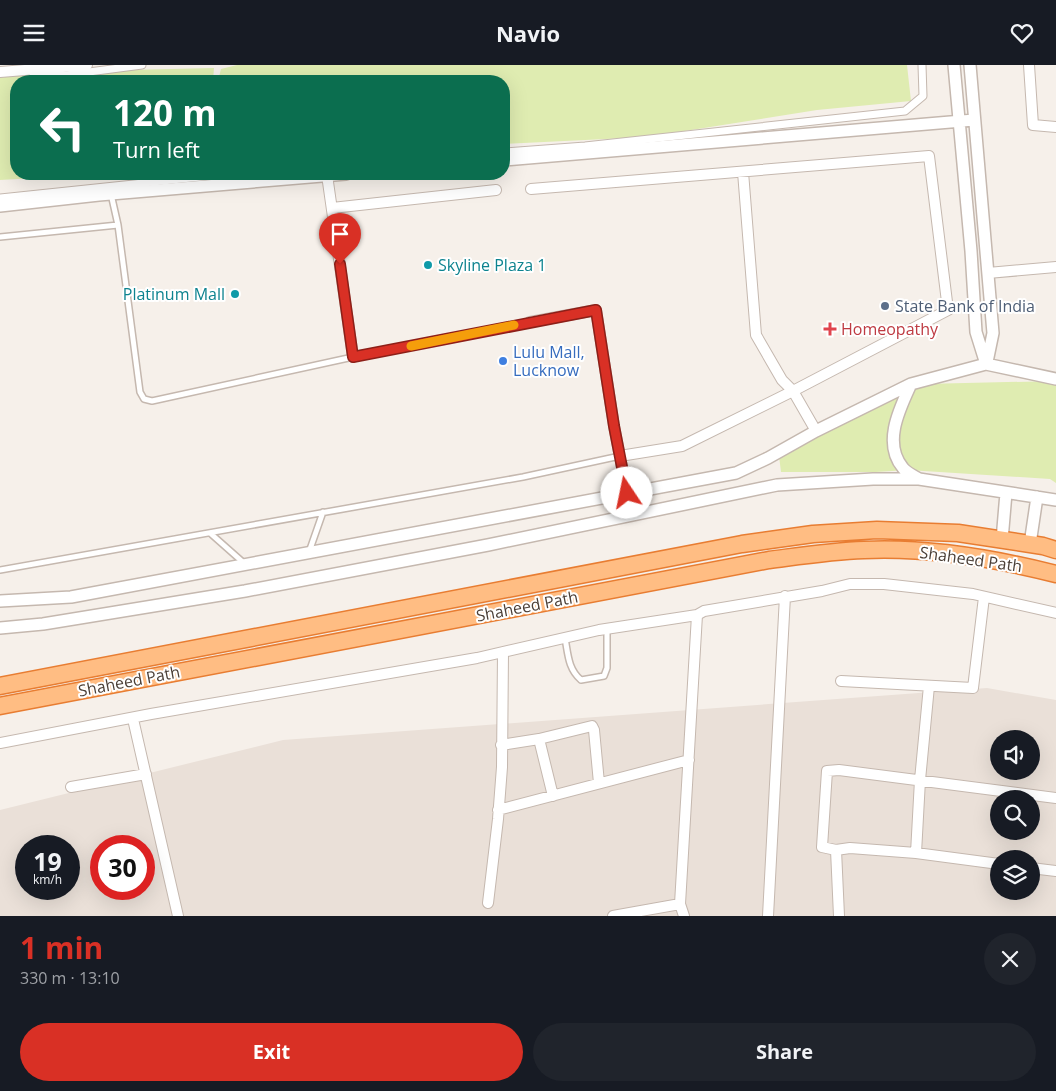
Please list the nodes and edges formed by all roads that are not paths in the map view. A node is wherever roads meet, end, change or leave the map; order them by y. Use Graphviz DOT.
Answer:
graph roads {
  1 [pos="87,65"];
  2 [pos="142,65"];
  3 [pos="922,65"];
  4 [pos="954,65"];
  5 [pos="970,65"];
  6 [pos="1029,65"];
  7 [pos="0,72"];
  8 [pos="974,120"];
  9 [pos="958,121"];
  10 [pos="1056,127"];
  11 [pos="510,152"];
  12 [pos="510,159"];
  13 [pos="743,172"];
  14 [pos="172,180"];
  15 [pos="270,180"];
  16 [pos="328,180"];
  17 [pos="530,189"];
  18 [pos="496,191"];
  19 [pos="111,194"];
  20 [pos="0,198"];
  21 [pos="0,206"];
  22 [pos="332,208"];
  23 [pos="118,225"];
  24 [pos="0,237"];
  25 [pos="1056,267"];
  26 [pos="988,273"];
  27 [pos="530,322"];
  28 [pos="353,357"];
  29 [pos="986,364"];
  30 [pos="1056,379"];
  31 [pos="911,384"];
  32 [pos="793,391"];
  33 [pos="816,431"];
  34 [pos="620,456"];
  35 [pos="919,479"];
  36 [pos="627,493"];
  37 [pos="1006,493"];
  38 [pos="1037,497"];
  39 [pos="1056,500"];
  40 [pos="323,512"];
  41 [pos="210,533"];
  42 [pos="1002,540"];
  43 [pos="1030,544"];
  44 [pos="1056,550"];
  45 [pos="309,553"];
  46 [pos="245,565"];
  47 [pos="0,571"];
  48 [pos="1056,574"];
  49 [pos="785,596"];
  50 [pos="984,597"];
  51 [pos="0,601"];
  52 [pos="1056,613"];
  53 [pos="697,615"];
  54 [pos="0,628"];
  55 [pos="607,629"];
  56 [pos="565,638"];
  57 [pos="503,652"];
  58 [pos="841,681"];
  59 [pos="929,685"];
  60 [pos="0,686"];
  61 [pos="0,706"];
  62 [pos="133,719"];
  63 [pos="539,739"];
  64 [pos="0,743"];
  65 [pos="501,745"];
  66 [pos="688,759"];
  67 [pos="146,774"];
  68 [pos="920,781"];
  69 [pos="599,783"];
  70 [pos="71,787"];
  71 [pos="552,796"];
  72 [pos="1056,798"];
  73 [pos="498,810"];
  74 [pos="836,850"];
  75 [pos="916,853"];
  76 [pos="990,862"];
  77 [pos="1040,869"];
  78 [pos="1056,871"];
  79 [pos="488,903"];
  80 [pos="680,904"];
  81 [pos="178,916"];
  82 [pos="613,916"];
  83 [pos="684,916"];
  84 [pos="768,916"];
  85 [pos="839,916"];
  1 -- 7 [label="street"];
  2 -- 7 [label="street"];
  3 -- 11 [label="street"];
  4 -- 9 [label="street"];
  5 -- 8 [label="street"];
  6 -- 10 [label="street"];
  8 -- 9 [label="street"];
  8 -- 26 [label="street"];
  9 -- 12 [label="street"];
  9 -- 29 [label="street"];
  13 -- 17 [label="street"];
  13 -- 32 [label="street"];
  13 -- 32 [label="street"];
  14 -- 20 [label="street"];
  15 -- 19 [label="street"];
  16 -- 22 [label="street"];
  18 -- 22 [label="street"];
  19 -- 21 [label="street"];
  19 -- 23 [label="lane"];
  22 -- 28 [label="street"];
  23 -- 24 [label="lane"];
  23 -- 28 [label="lane"];
  25 -- 26 [label="street"];
  26 -- 29 [label="street"];
  27 -- 28 [label="lane"];
  27 -- 34 [label="street"];
  29 -- 30 [label="street"];
  29 -- 31 [label="street"];
  31 -- 33 [label="street"];
  31 -- 35 [label="street"];
  32 -- 33 [label="street"];
  32 -- 34 [label="street"];
  33 -- 36 [label="street"];
  34 -- 36 [label="street"];
  34 -- 40 [label="lane"];
  35 -- 37 [label="street"];
  35 -- 54 [label="street"];
  36 -- 45 [label="street"];
  37 -- 38 [label="street"];
  37 -- 42 [label="street"];
  38 -- 39 [label="street"];
  38 -- 43 [label="street"];
  40 -- 41 [label="lane"];
  40 -- 45 [label="lane"];
  41 -- 46 [label="lane"];
  41 -- 47 [label="lane"];
  42 -- 43 [label="highway, Shaheed Path"];
  42 -- 60 [label="highway, Shaheed Path"];
  43 -- 44 [label="highway, Shaheed Path"];
  45 -- 46 [label="street"];
  46 -- 51 [label="street"];
  48 -- 61 [label="highway, Shaheed Path"];
  49 -- 50 [label="street"];
  49 -- 53 [label="street"];
  49 -- 84 [label="street"];
  50 -- 52 [label="street"];
  50 -- 59 [label="street"];
  53 -- 55 [label="street"];
  53 -- 66 [label="street"];
  55 -- 56 [label="street"];
  55 -- 56 [label="lane"];
  56 -- 57 [label="street"];
  57 -- 62 [label="street"];
  57 -- 65 [label="street"];
  58 -- 59 [label="street"];
  59 -- 68 [label="street"];
  62 -- 64 [label="street"];
  62 -- 67 [label="street"];
  63 -- 65 [label="street"];
  63 -- 69 [label="street"];
  63 -- 71 [label="street"];
  65 -- 73 [label="street"];
  66 -- 69 [label="street"];
  66 -- 80 [label="street"];
  67 -- 70 [label="street"];
  67 -- 81 [label="street"];
  68 -- 72 [label="street"];
  68 -- 74 [label="street"];
  68 -- 75 [label="street"];
  69 -- 71 [label="street"];
  71 -- 73 [label="street"];
  73 -- 79 [label="street"];
  74 -- 75 [label="street"];
  74 -- 85 [label="street"];
  75 -- 76 [label="street"];
  77 -- 78 [label="street"];
  80 -- 82 [label="street"];
  80 -- 83 [label="street"];
}
